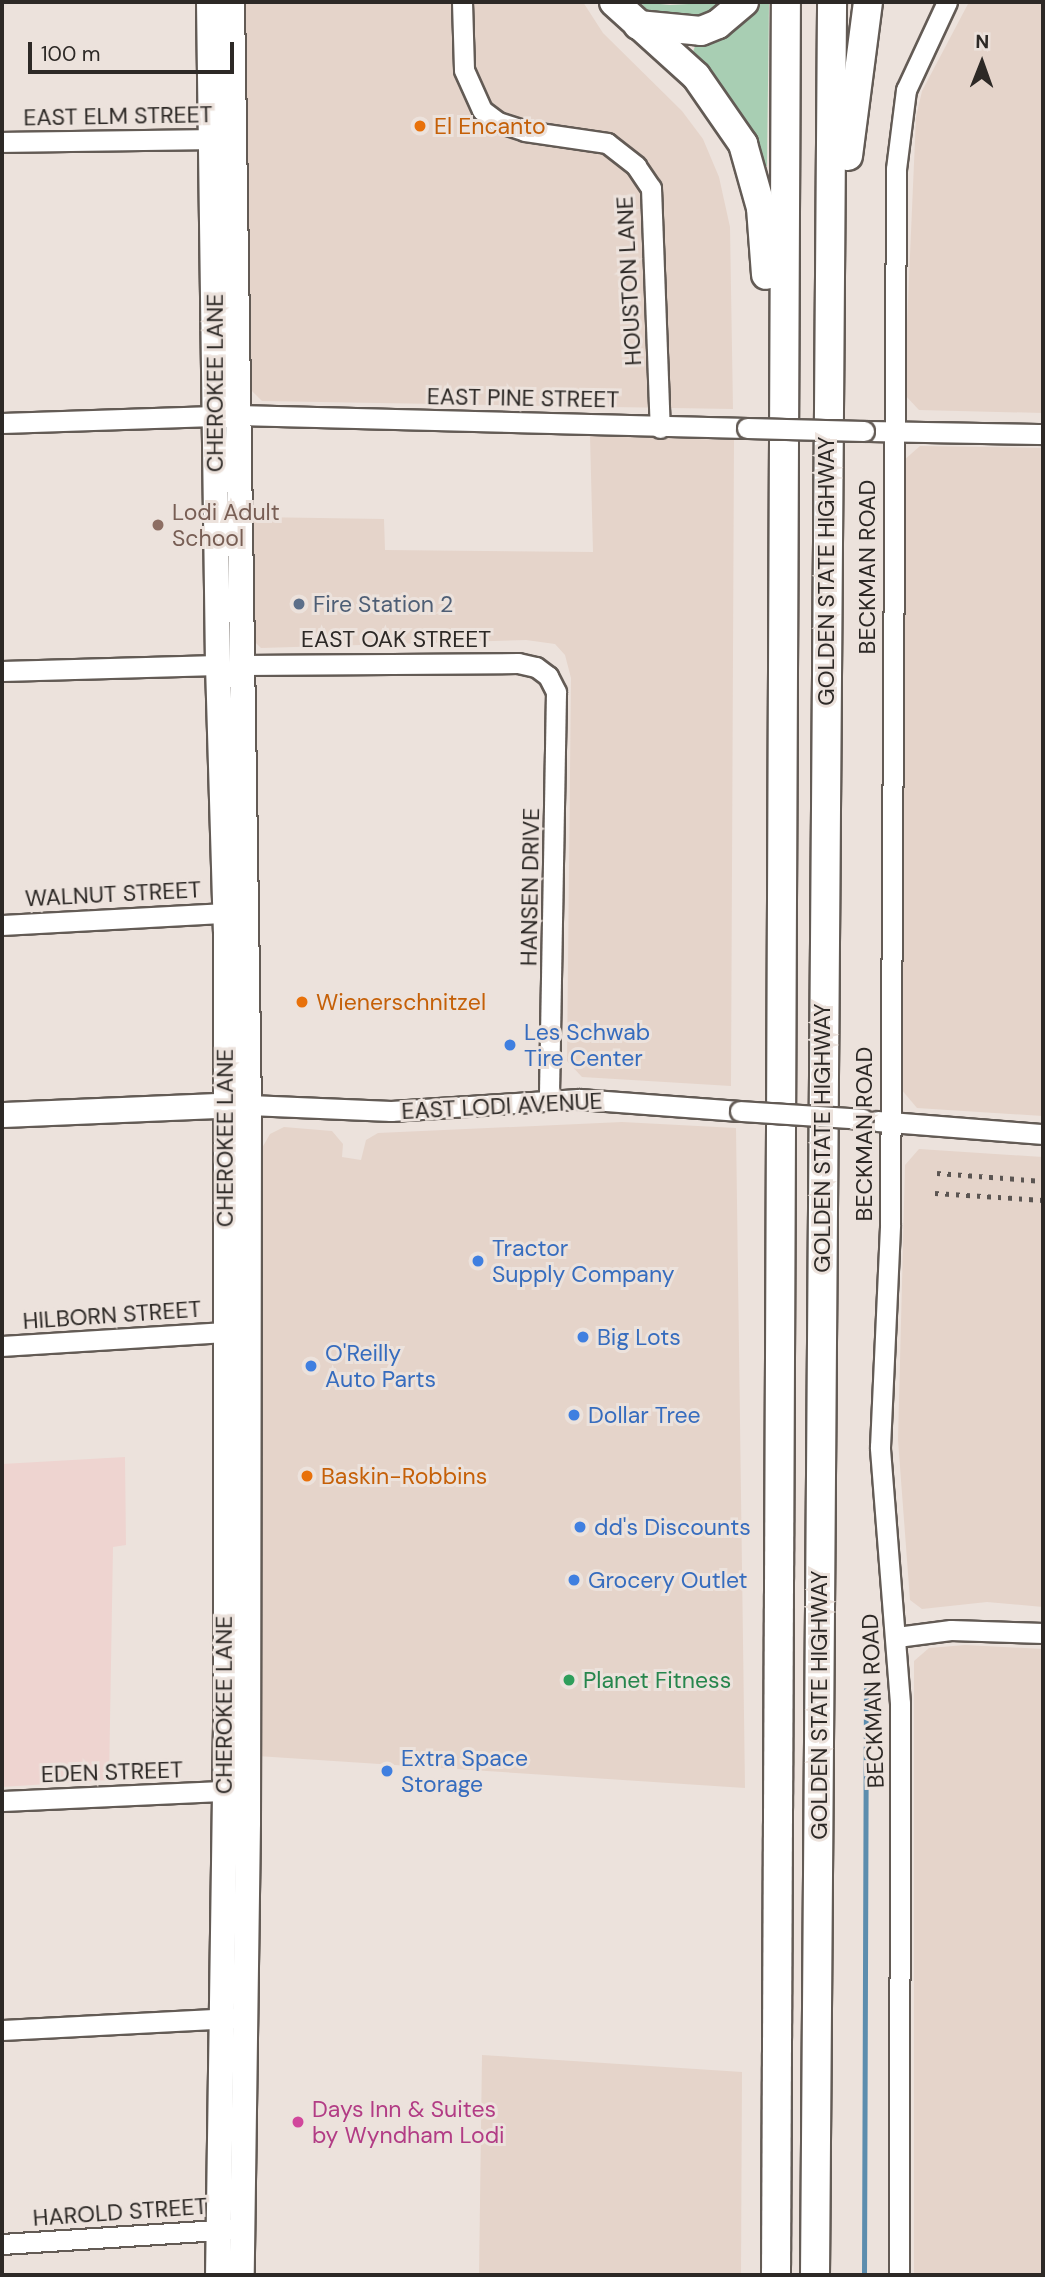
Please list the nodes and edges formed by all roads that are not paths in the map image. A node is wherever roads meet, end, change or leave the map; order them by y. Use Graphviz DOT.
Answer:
graph roads {
  1 [pos="209,2"];
  2 [pos="232,2"];
  3 [pos="462,2"];
  4 [pos="614,2"];
  5 [pos="744,2"];
  6 [pos="786,2"];
  7 [pos="832,2"];
  8 [pos="868,2"];
  9 [pos="947,2"];
  10 [pos="637,25"];
  11 [pos="223,139"];
  12 [pos="2,142"];
  13 [pos="828,301"];
  14 [pos="225,416"];
  15 [pos="786,416"];
  16 [pos="2,423"];
  17 [pos="660,428"];
  18 [pos="892,432"];
  19 [pos="1043,434"];
  20 [pos="230,665"];
  21 [pos="2,671"];
  22 [pos="548,677"];
  23 [pos="226,913"];
  24 [pos="2,925"];
  25 [pos="549,1100"];
  26 [pos="237,1105"];
  27 [pos="2,1115"];
  28 [pos="889,1122"];
  29 [pos="1043,1134"];
  30 [pos="224,1332"];
  31 [pos="2,1346"];
  32 [pos="1043,1633"];
  33 [pos="897,1637"];
  34 [pos="223,1791"];
  35 [pos="2,1801"];
  36 [pos="233,2018"];
  37 [pos="2,2031"];
  38 [pos="230,2229"];
  39 [pos="2,2244"];
  40 [pos="218,2275"];
  41 [pos="242,2275"];
  42 [pos="776,2275"];
  43 [pos="815,2275"];
  44 [pos="898,2275"];
  1 -- 11 [label="main road, CHEROKEE LANE"];
  2 -- 11 [label="main road, CHEROKEE LANE"];
  3 -- 17 [label="street, HOUSTON LANE"];
  4 -- 10 [label="highway"];
  5 -- 10 [label="highway"];
  6 -- 15 [label="highway, GOLDEN STATE HIGHWAY"];
  7 -- 13 [label="highway, GOLDEN STATE HIGHWAY"];
  8 -- 13 [label="highway"];
  9 -- 18 [label="street, BECKMAN ROAD"];
  10 -- 15 [label="highway"];
  11 -- 12 [label="street, EAST ELM STREET"];
  11 -- 14 [label="main road, CHEROKEE LANE"];
  13 -- 43 [label="highway, GOLDEN STATE HIGHWAY"];
  14 -- 16 [label="street, EAST PINE STREET"];
  14 -- 17 [label="street, EAST PINE STREET"];
  14 -- 20 [label="main road, CHEROKEE LANE"];
  15 -- 42 [label="highway, GOLDEN STATE HIGHWAY"];
  17 -- 18 [label="street, EAST PINE STREET, bridge"];
  18 -- 19 [label="street, EAST PINE STREET"];
  18 -- 28 [label="street, BECKMAN ROAD"];
  20 -- 21 [label="street, EAST OAK STREET"];
  20 -- 22 [label="street, EAST OAK STREET"];
  20 -- 23 [label="main road, CHEROKEE LANE"];
  20 -- 26 [label="main road, CHEROKEE LANE"];
  22 -- 25 [label="street, HANSEN DRIVE"];
  23 -- 24 [label="street, WALNUT STREET"];
  23 -- 26 [label="main road, CHEROKEE LANE"];
  25 -- 26 [label="street, EAST LODI AVENUE"];
  25 -- 28 [label="street, EAST LODI AVENUE, bridge"];
  26 -- 27 [label="main road, EAST LODI AVENUE"];
  26 -- 30 [label="main road, CHEROKEE LANE"];
  26 -- 36 [label="main road, CHEROKEE LANE"];
  28 -- 29 [label="street, EAST LODI AVENUE"];
  28 -- 33 [label="street, BECKMAN ROAD"];
  30 -- 31 [label="street, HILBORN STREET"];
  30 -- 34 [label="main road, CHEROKEE LANE"];
  32 -- 33 [label="street"];
  33 -- 44 [label="street, BECKMAN ROAD"];
  34 -- 35 [label="street, EDEN STREET"];
  34 -- 36 [label="main road, CHEROKEE LANE"];
  36 -- 37 [label="street"];
  36 -- 38 [label="main road, CHEROKEE LANE"];
  38 -- 39 [label="street, HAROLD STREET"];
  38 -- 40 [label="main road, CHEROKEE LANE"];
  38 -- 41 [label="main road, CHEROKEE LANE"];
}
